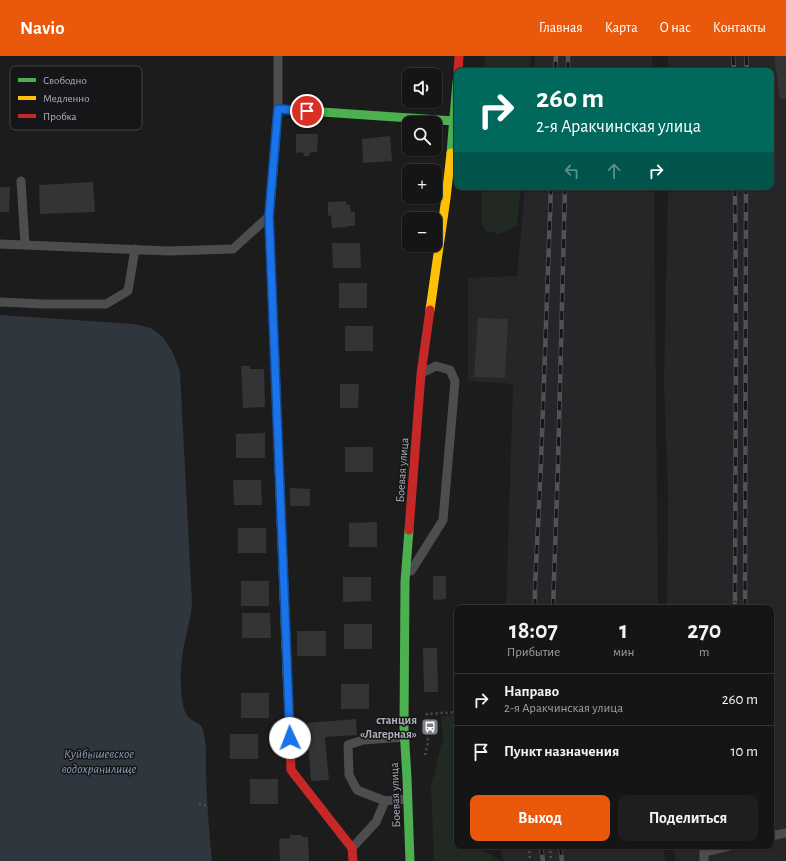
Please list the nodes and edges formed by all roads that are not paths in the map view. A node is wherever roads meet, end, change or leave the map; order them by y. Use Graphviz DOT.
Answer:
graph roads {
  1 [pos="278,56"];
  2 [pos="459,56"];
  3 [pos="458,68"];
  4 [pos="278,109"];
  5 [pos="454,121"];
  6 [pos="21,182"];
  7 [pos="269,216"];
  8 [pos="0,244"];
  9 [pos="25,245"];
  10 [pos="135,250"];
  11 [pos="0,302"];
  12 [pos="421,374"];
  13 [pos="405,581"];
  14 [pos="405,737"];
  15 [pos="408,799"];
  16 [pos="385,801"];
  17 [pos="786,833"];
  18 [pos="774,835"];
  19 [pos="352,848"];
  20 [pos="717,849"];
  21 [pos="352,861"];
  22 [pos="410,861"];
  23 [pos="704,861"];
  1 -- 4 [label="lane"];
  2 -- 3 [label="street"];
  4 -- 5 [label="street"];
  4 -- 7 [label="street"];
  5 -- 12 [label="street, Боевая улица"];
  6 -- 9 [label="lane"];
  7 -- 10 [label="lane"];
  7 -- 19 [label="street"];
  8 -- 9 [label="lane"];
  9 -- 10 [label="lane"];
  10 -- 11 [label="lane"];
  12 -- 13 [label="street, Боевая улица"];
  12 -- 13 [label="lane"];
  13 -- 14 [label="street, Боевая улица"];
  14 -- 15 [label="street, Боевая улица"];
  14 -- 16 [label="lane"];
  15 -- 16 [label="lane"];
  15 -- 22 [label="street, Боевая улица"];
  16 -- 19 [label="lane"];
  17 -- 18 [label="lane"];
  19 -- 21 [label="street"];
  20 -- 23 [label="lane"];
}
